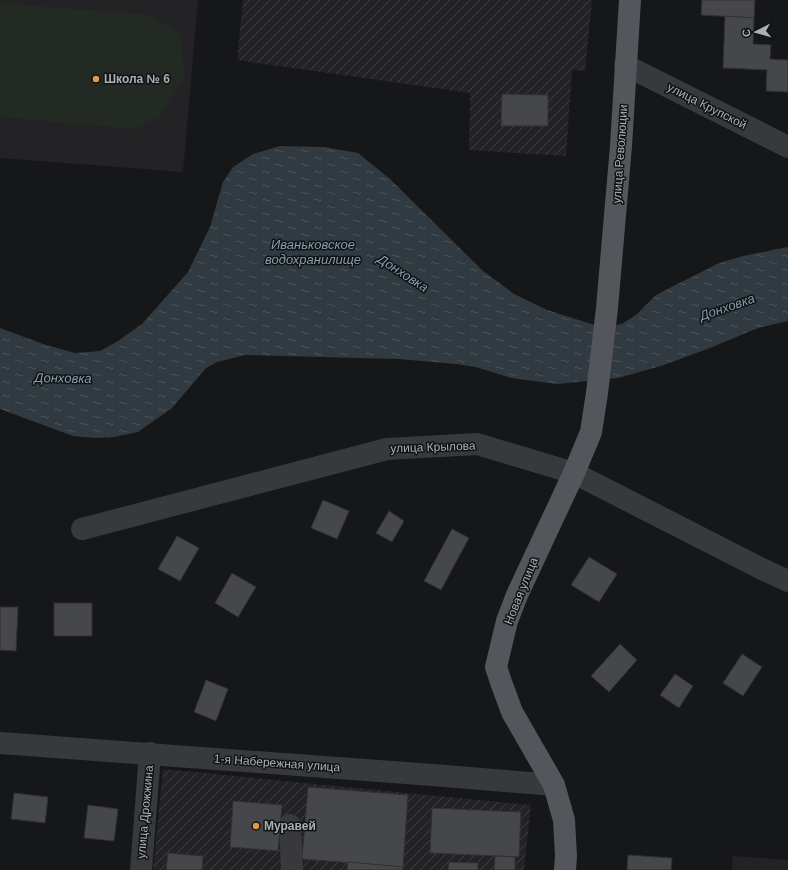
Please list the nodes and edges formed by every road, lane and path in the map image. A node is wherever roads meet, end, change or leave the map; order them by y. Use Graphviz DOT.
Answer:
graph roads {
  1 [pos="630,0"];
  2 [pos="625,66"];
  3 [pos="788,148"];
  4 [pos="607,308"];
  5 [pos="574,473"];
  6 [pos="82,529"];
  7 [pos="788,580"];
  8 [pos="0,743"];
  9 [pos="150,753"];
  10 [pos="554,785"];
  11 [pos="290,824"];
  12 [pos="141,870"];
  13 [pos="292,870"];
  14 [pos="565,870"];
  1 -- 2 [label="main road, улица Революции"];
  2 -- 3 [label="street, улица Крупской"];
  2 -- 4 [label="main road, улица Революции"];
  4 -- 5 [label="main road, Новая улица"];
  5 -- 6 [label="street, улица Крылова"];
  5 -- 7 [label="street, улица Крылова"];
  5 -- 10 [label="main road, Новая улица"];
  8 -- 9 [label="street, 1-я Набережная улица"];
  9 -- 10 [label="street, 1-я Набережная улица"];
  9 -- 12 [label="street, улица Дрожжина"];
  10 -- 14 [label="main road, Новая улица"];
  11 -- 13 [label="street"];
}
